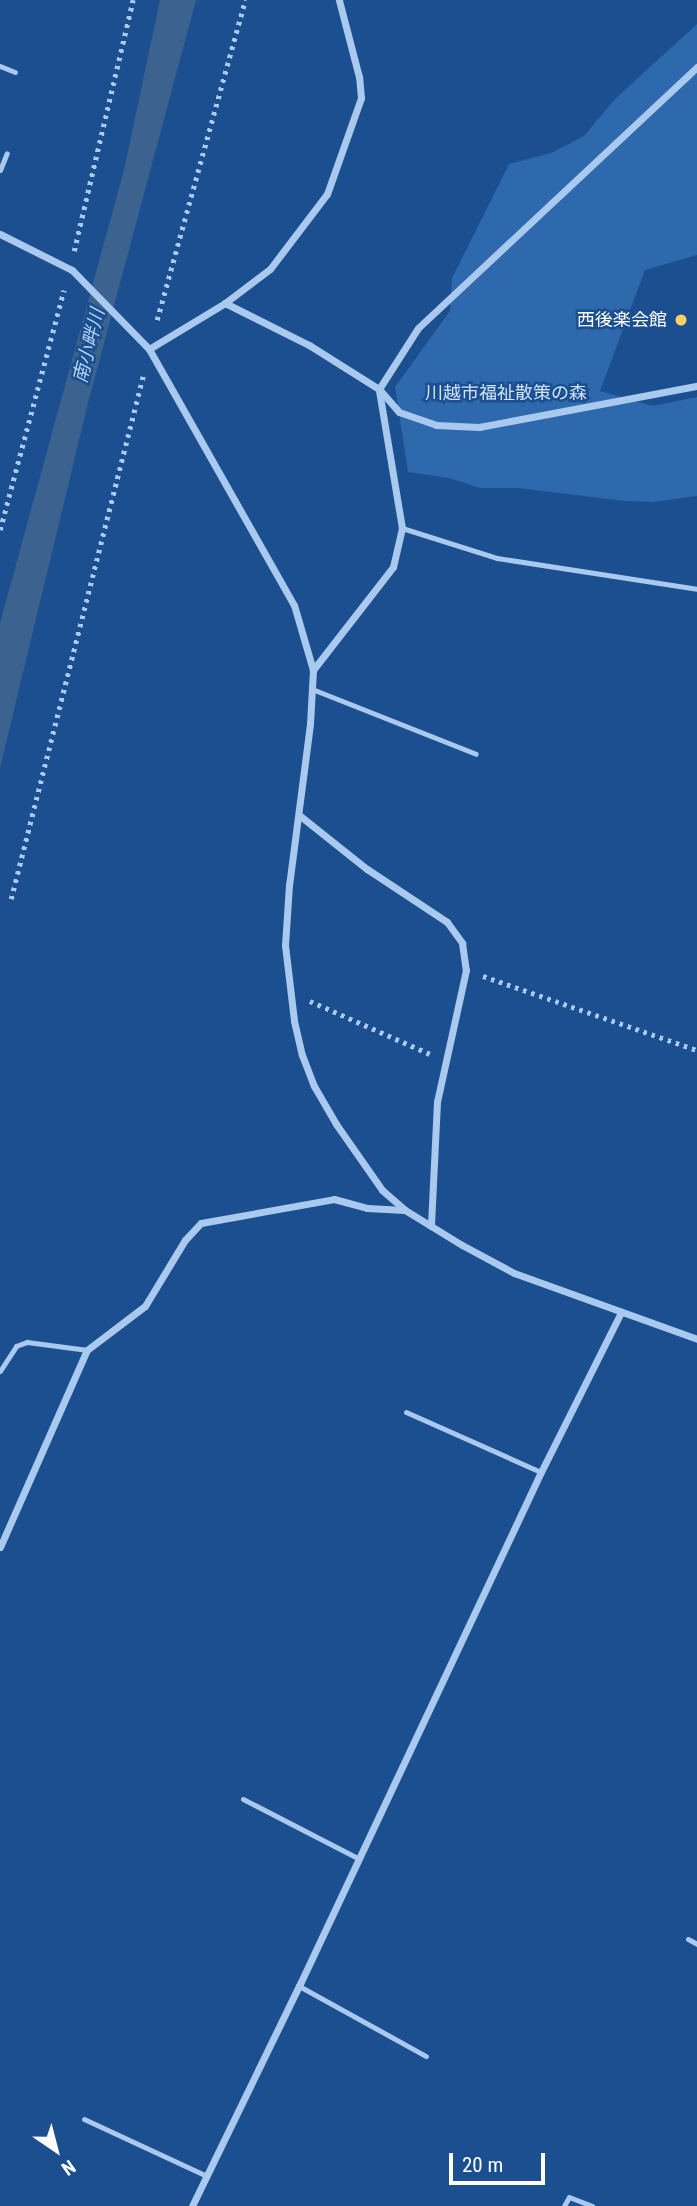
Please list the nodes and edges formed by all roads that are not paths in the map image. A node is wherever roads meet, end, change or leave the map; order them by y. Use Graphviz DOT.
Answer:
graph roads {
  1 [pos="339,0"];
  2 [pos="0,66"];
  3 [pos="697,67"];
  4 [pos="15,72"];
  5 [pos="7,153"];
  6 [pos="0,170"];
  7 [pos="0,234"];
  8 [pos="225,303"];
  9 [pos="148,348"];
  10 [pos="697,386"];
  11 [pos="379,389"];
  12 [pos="402,527"];
  13 [pos="697,589"];
  14 [pos="313,670"];
  15 [pos="312,689"];
  16 [pos="475,754"];
  17 [pos="299,815"];
  18 [pos="405,1210"];
  19 [pos="431,1226"];
  20 [pos="621,1312"];
  21 [pos="697,1339"];
  22 [pos="87,1350"];
  23 [pos="0,1371"];
  24 [pos="406,1412"];
  25 [pos="541,1472"];
  26 [pos="0,1547"];
  27 [pos="243,1799"];
  28 [pos="359,1859"];
  29 [pos="688,1939"];
  30 [pos="697,1944"];
  31 [pos="299,1986"];
  32 [pos="426,2056"];
  33 [pos="84,2119"];
  34 [pos="207,2176"];
  35 [pos="192,2206"];
  36 [pos="565,2206"];
  37 [pos="592,2206"];
  1 -- 8 [label="street"];
  2 -- 4 [label="lane"];
  3 -- 11 [label="street"];
  5 -- 6 [label="lane"];
  7 -- 9 [label="street"];
  8 -- 9 [label="street"];
  8 -- 11 [label="street"];
  9 -- 14 [label="street"];
  10 -- 11 [label="street"];
  11 -- 12 [label="street"];
  12 -- 13 [label="lane"];
  12 -- 14 [label="street"];
  14 -- 15 [label="street"];
  15 -- 16 [label="lane"];
  15 -- 17 [label="street"];
  17 -- 18 [label="street"];
  17 -- 19 [label="street"];
  18 -- 19 [label="street"];
  18 -- 22 [label="street"];
  19 -- 20 [label="street"];
  20 -- 21 [label="street"];
  20 -- 25 [label="street"];
  22 -- 23 [label="lane"];
  22 -- 26 [label="street"];
  24 -- 25 [label="lane"];
  25 -- 28 [label="street"];
  27 -- 28 [label="lane"];
  28 -- 31 [label="street"];
  29 -- 30 [label="lane"];
  31 -- 32 [label="lane"];
  31 -- 34 [label="street"];
  33 -- 34 [label="lane"];
  34 -- 35 [label="street"];
  36 -- 37 [label="lane"];
}
